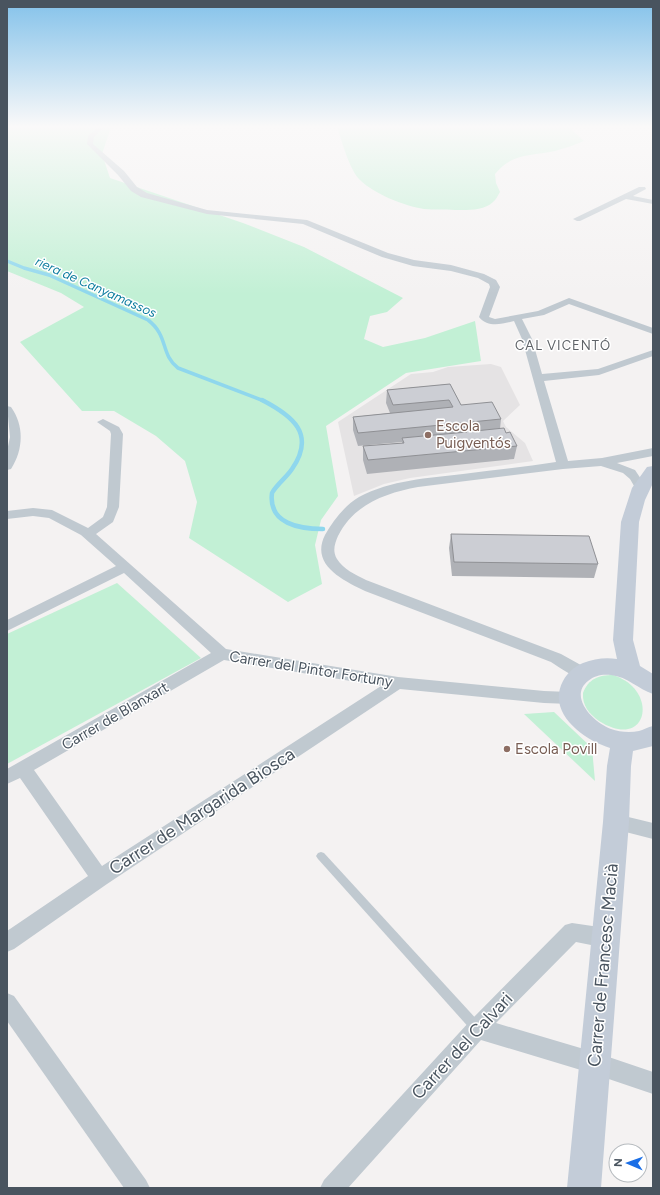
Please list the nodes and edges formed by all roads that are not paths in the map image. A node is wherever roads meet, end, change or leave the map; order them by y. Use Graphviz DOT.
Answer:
graph roads {
  1 [pos="129,183"];
  2 [pos="642,189"];
  3 [pos="627,197"];
  4 [pos="653,202"];
  5 [pos="577,219"];
  6 [pos="517,318"];
  7 [pos="653,332"];
  8 [pos="653,353"];
  9 [pos="538,378"];
  10 [pos="7,409"];
  11 [pos="103,422"];
  12 [pos="653,452"];
  13 [pos="601,462"];
  14 [pos="564,465"];
  15 [pos="7,466"];
  16 [pos="653,471"];
  17 [pos="641,488"];
  18 [pos="7,515"];
  19 [pos="88,534"];
  20 [pos="125,567"];
  21 [pos="7,626"];
  22 [pos="623,640"];
  23 [pos="222,654"];
  24 [pos="604,666"];
  25 [pos="630,671"];
  26 [pos="583,673"];
  27 [pos="398,683"];
  28 [pos="653,685"];
  29 [pos="570,698"];
  30 [pos="653,735"];
  31 [pos="623,741"];
  32 [pos="23,768"];
  33 [pos="7,777"];
  34 [pos="616,822"];
  35 [pos="653,831"];
  36 [pos="320,856"];
  37 [pos="100,878"];
  38 [pos="606,938"];
  39 [pos="7,942"];
  40 [pos="7,1003"];
  41 [pos="477,1028"];
  42 [pos="594,1063"];
  43 [pos="653,1083"];
  44 [pos="138,1188"];
  45 [pos="332,1188"];
  46 [pos="584,1188"];
  1 -- 6 [label="street"];
  2 -- 3 [label="street"];
  3 -- 4 [label="street"];
  3 -- 5 [label="street"];
  6 -- 7 [label="street"];
  6 -- 9 [label="street"];
  8 -- 9 [label="street"];
  9 -- 14 [label="street"];
  10 -- 15 [label="street"];
  11 -- 19 [label="street"];
  12 -- 13 [label="street"];
  13 -- 14 [label="street"];
  13 -- 17 [label="street"];
  14 -- 26 [label="street"];
  16 -- 17 [label="street"];
  17 -- 22 [label="street"];
  18 -- 19 [label="street, Carrer del Pintor Fortuny"];
  19 -- 20 [label="street, Carrer del Pintor Fortuny"];
  20 -- 21 [label="street"];
  20 -- 23 [label="street, Carrer del Pintor Fortuny"];
  22 -- 24 [label="street"];
  22 -- 25 [label="street"];
  23 -- 27 [label="street, Carrer del Pintor Fortuny"];
  23 -- 32 [label="street, Carrer de Blanxart"];
  24 -- 25 [label="street"];
  24 -- 26 [label="street"];
  25 -- 28 [label="street"];
  26 -- 29 [label="street"];
  27 -- 29 [label="street, Carrer del Pintor Fortuny"];
  27 -- 37 [label="street, Carrer de Margarida Biosca"];
  29 -- 31 [label="street"];
  30 -- 31 [label="street"];
  31 -- 34 [label="street, Carrer de Francesc Macià"];
  32 -- 33 [label="street, Carrer de Blanxart"];
  32 -- 37 [label="street"];
  34 -- 35 [label="street"];
  34 -- 38 [label="street, Carrer de Francesc Macià"];
  36 -- 41 [label="lane"];
  37 -- 39 [label="street, Carrer de Margarida Biosca"];
  38 -- 41 [label="street, Carrer del Calvari"];
  38 -- 42 [label="street, Carrer de Francesc Macià"];
  40 -- 44 [label="street"];
  41 -- 42 [label="street"];
  41 -- 45 [label="street, Carrer del Calvari"];
  42 -- 43 [label="street"];
  42 -- 46 [label="street, Carrer de Francesc Macià"];
}
